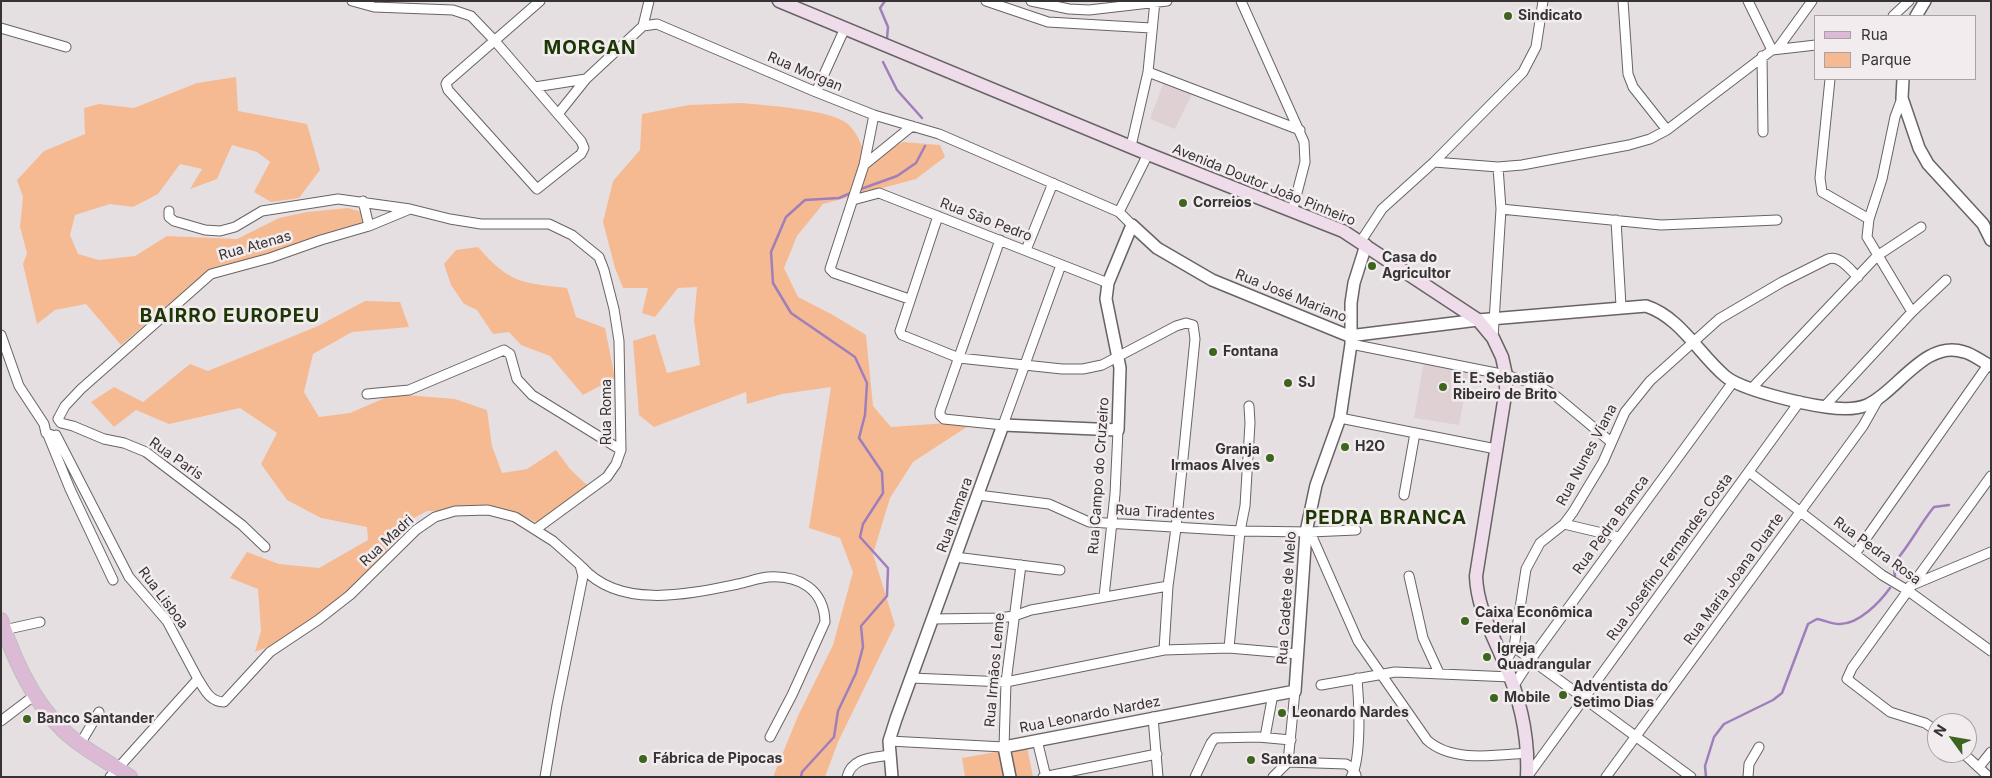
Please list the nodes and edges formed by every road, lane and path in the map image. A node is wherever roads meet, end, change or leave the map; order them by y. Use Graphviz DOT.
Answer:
graph roads {
  1 [pos="352,1"];
  2 [pos="540,1"];
  3 [pos="649,1"];
  4 [pos="779,1"];
  5 [pos="986,1"];
  6 [pos="1031,1"];
  7 [pos="1167,1"];
  8 [pos="1241,1"];
  9 [pos="1543,1"];
  10 [pos="1624,1"];
  11 [pos="1748,1"];
  12 [pos="1812,1"];
  13 [pos="1910,1"];
  14 [pos="1925,1"];
  15 [pos="1154,2"];
  16 [pos="1026,15"];
  17 [pos="1894,15"];
  18 [pos="1917,15"];
  19 [pos="643,26"];
  20 [pos="1,28"];
  21 [pos="845,28"];
  22 [pos="1151,28"];
  23 [pos="495,41"];
  24 [pos="1814,45"];
  25 [pos="66,47"];
  26 [pos="1775,49"];
  27 [pos="1762,56"];
  28 [pos="1148,72"];
  29 [pos="586,79"];
  30 [pos="1830,80"];
  31 [pos="1903,80"];
  32 [pos="535,87"];
  33 [pos="816,92"];
  34 [pos="1902,98"];
  35 [pos="558,114"];
  36 [pos="874,115"];
  37 [pos="912,126"];
  38 [pos="1300,130"];
  39 [pos="1667,130"];
  40 [pos="1763,132"];
  41 [pos="959,142"];
  42 [pos="1131,146"];
  43 [pos="1148,154"];
  44 [pos="1434,162"];
  45 [pos="864,165"];
  46 [pos="1498,167"];
  47 [pos="1052,183"];
  48 [pos="853,200"];
  49 [pos="364,201"];
  50 [pos="410,209"];
  51 [pos="1501,209"];
  52 [pos="169,211"];
  53 [pos="1119,212"];
  54 [pos="1292,212"];
  55 [pos="938,216"];
  56 [pos="1869,219"];
  57 [pos="1616,220"];
  58 [pos="1777,220"];
  59 [pos="1132,225"];
  60 [pos="369,226"];
  61 [pos="1921,227"];
  62 [pos="1000,240"];
  63 [pos="1991,240"];
  64 [pos="1363,243"];
  65 [pos="1026,250"];
  66 [pos="1877,256"];
  67 [pos="1061,265"];
  68 [pos="1858,277"];
  69 [pos="1946,280"];
  70 [pos="1108,283"];
  71 [pos="909,299"];
  72 [pos="1621,306"];
  73 [pos="1912,312"];
  74 [pos="1478,320"];
  75 [pos="1494,320"];
  76 [pos="1368,333"];
  77 [pos="1,335"];
  78 [pos="1493,338"];
  79 [pos="1350,340"];
  80 [pos="1695,343"];
  81 [pos="1366,347"];
  82 [pos="1118,357"];
  83 [pos="959,358"];
  84 [pos="1026,366"];
  85 [pos="1990,366"];
  86 [pos="1506,375"];
  87 [pos="1733,382"];
  88 [pos="1750,388"];
  89 [pos="367,394"];
  90 [pos="1880,396"];
  91 [pos="1800,401"];
  92 [pos="1249,406"];
  93 [pos="1824,407"];
  94 [pos="1340,418"];
  95 [pos="60,421"];
  96 [pos="44,424"];
  97 [pos="1003,425"];
  98 [pos="1118,430"];
  99 [pos="1416,433"];
  100 [pos="52,435"];
  101 [pos="1611,442"];
  102 [pos="1496,449"];
  103 [pos="621,450"];
  104 [pos="1749,472"];
  105 [pos="1991,476"];
  106 [pos="978,494"];
  107 [pos="1404,495"];
  108 [pos="1800,511"];
  109 [pos="1112,523"];
  110 [pos="1564,524"];
  111 [pos="1176,528"];
  112 [pos="536,529"];
  113 [pos="1356,530"];
  114 [pos="1240,531"];
  115 [pos="1308,532"];
  116 [pos="1619,537"];
  117 [pos="265,546"];
  118 [pos="1991,552"];
  119 [pos="1855,554"];
  120 [pos="955,557"];
  121 [pos="580,565"];
  122 [pos="1021,565"];
  123 [pos="1060,570"];
  124 [pos="1409,576"];
  125 [pos="113,580"];
  126 [pos="1168,586"];
  127 [pos="1909,588"];
  128 [pos="1104,597"];
  129 [pos="1014,616"];
  130 [pos="933,618"];
  131 [pos="40,622"];
  132 [pos="3,625"];
  133 [pos="1989,646"];
  134 [pos="1514,647"];
  135 [pos="1229,648"];
  136 [pos="1164,650"];
  137 [pos="1,653"];
  138 [pos="1298,654"];
  139 [pos="1531,659"];
  140 [pos="1505,662"];
  141 [pos="1439,673"];
  142 [pos="1380,674"];
  143 [pos="911,678"];
  144 [pos="1358,678"];
  145 [pos="198,679"];
  146 [pos="26,681"];
  147 [pos="1006,682"];
  148 [pos="1512,682"];
  149 [pos="1321,685"];
  150 [pos="1295,691"];
  151 [pos="1273,694"];
  152 [pos="35,695"];
  153 [pos="1585,699"];
  154 [pos="99,712"];
  155 [pos="1153,717"];
  156 [pos="1,721"];
  157 [pos="1927,724"];
  158 [pos="770,736"];
  159 [pos="1636,736"];
  160 [pos="1265,737"];
  161 [pos="1037,740"];
  162 [pos="1291,740"];
  163 [pos="889,741"];
  164 [pos="80,744"];
  165 [pos="1004,747"];
  166 [pos="1759,747"];
  167 [pos="1991,752"];
  168 [pos="1528,753"];
  169 [pos="1157,754"];
  170 [pos="890,755"];
  171 [pos="1288,762"];
  172 [pos="1974,763"];
  173 [pos="1979,767"];
  174 [pos="114,772"];
  175 [pos="1354,775"];
  176 [pos="130,777"];
  177 [pos="545,777"];
  178 [pos="847,777"];
  179 [pos="892,777"];
  180 [pos="1010,777"];
  181 [pos="1045,777"];
  182 [pos="1158,777"];
  183 [pos="1195,777"];
  184 [pos="1272,777"];
  185 [pos="1527,777"];
  186 [pos="1606,777"];
  187 [pos="1691,777"];
  188 [pos="1748,777"];
  189 [pos="1989,777"];
  1 -- 23 [label="street"];
  2 -- 23 [label="street"];
  3 -- 19 [label="street"];
  4 -- 21 [label="main road, Avenida Doutor João Pinheiro"];
  5 -- 16 [label="street"];
  6 -- 15 [label="street"];
  6 -- 16 [label="street"];
  7 -- 15 [label="street"];
  8 -- 38 [label="street"];
  9 -- 44 [label="street"];
  10 -- 39 [label="street"];
  11 -- 26 [label="street"];
  12 -- 26 [label="street"];
  13 -- 17 [label="street"];
  14 -- 18 [label="street"];
  15 -- 22 [label="street"];
  16 -- 22 [label="street"];
  19 -- 29 [label="street"];
  19 -- 33 [label="street, Rua Morgan"];
  20 -- 25 [label="street"];
  21 -- 33 [label="street"];
  21 -- 42 [label="main road, Avenida Doutor João Pinheiro"];
  22 -- 28 [label="street"];
  23 -- 32 [label="street"];
  23 -- 35 [label="street"];
  24 -- 26 [label="street"];
  26 -- 27 [label="street"];
  27 -- 39 [label="street"];
  27 -- 40 [label="street"];
  28 -- 38 [label="street"];
  28 -- 42 [label="street"];
  29 -- 32 [label="street"];
  29 -- 35 [label="street"];
  30 -- 56 [label="street"];
  31 -- 34 [label="street"];
  32 -- 35 [label="street"];
  33 -- 36 [label="street, Rua Morgan"];
  34 -- 56 [label="street"];
  34 -- 63 [label="street"];
  36 -- 37 [label="street, Rua Morgan"];
  36 -- 45 [label="street"];
  37 -- 41 [label="street, Rua Morgan"];
  37 -- 45 [label="street"];
  38 -- 54 [label="street"];
  39 -- 46 [label="street"];
  41 -- 47 [label="street, Rua José Mariano"];
  42 -- 43 [label="main road, Avenida Doutor João Pinheiro"];
  43 -- 53 [label="street"];
  43 -- 54 [label="main road, Avenida Doutor João Pinheiro"];
  44 -- 46 [label="street"];
  44 -- 64 [label="street"];
  45 -- 48 [label="street"];
  46 -- 51 [label="street"];
  47 -- 53 [label="street, Rua José Mariano"];
  47 -- 65 [label="street"];
  48 -- 55 [label="street, Rua São Pedro"];
  48 -- 71 [label="street"];
  49 -- 50 [label="street"];
  49 -- 52 [label="street"];
  49 -- 60 [label="street"];
  50 -- 60 [label="street, Rua Atenas"];
  50 -- 103 [label="street, Rua Roma"];
  51 -- 57 [label="street"];
  51 -- 75 [label="street"];
  53 -- 59 [label="street, Rua José Mariano"];
  54 -- 64 [label="main road, Avenida Doutor João Pinheiro"];
  55 -- 62 [label="street, Rua São Pedro"];
  55 -- 71 [label="street"];
  56 -- 66 [label="street"];
  57 -- 58 [label="street"];
  57 -- 72 [label="street"];
  59 -- 70 [label="street, Rua Campo do Cruzeiro"];
  59 -- 79 [label="street, Rua José Mariano"];
  60 -- 95 [label="street, Rua Atenas"];
  61 -- 66 [label="street"];
  62 -- 65 [label="street, Rua São Pedro"];
  62 -- 83 [label="street"];
  64 -- 74 [label="main road, Avenida Doutor João Pinheiro"];
  64 -- 79 [label="street, Rua Cadete de Melo"];
  65 -- 67 [label="street, Rua São Pedro"];
  66 -- 68 [label="street"];
  66 -- 73 [label="street"];
  67 -- 70 [label="street, Rua São Pedro"];
  67 -- 84 [label="street, Rua Itamara"];
  68 -- 80 [label="street, Rua Nunes Viana"];
  68 -- 88 [label="street"];
  69 -- 73 [label="street"];
  70 -- 82 [label="street, Rua Campo do Cruzeiro"];
  71 -- 83 [label="street"];
  72 -- 75 [label="street, Rua José Mariano"];
  72 -- 80 [label="street, Rua José Mariano"];
  73 -- 93 [label="street"];
  74 -- 75 [label="street, Rua José Mariano"];
  74 -- 76 [label="street, Rua José Mariano"];
  74 -- 78 [label="main road, Avenida Doutor João Pinheiro"];
  75 -- 78 [label="street"];
  76 -- 79 [label="street, Rua José Mariano"];
  76 -- 81 [label="street"];
  77 -- 96 [label="street, Rua Lisboa"];
  78 -- 86 [label="main road, Avenida Doutor João Pinheiro"];
  79 -- 81 [label="street"];
  79 -- 94 [label="street, Rua Cadete de Melo"];
  80 -- 87 [label="street, Rua José Mariano"];
  80 -- 101 [label="street, Rua Nunes Viana"];
  81 -- 86 [label="street"];
  82 -- 84 [label="street"];
  82 -- 98 [label="street, Rua Campo do Cruzeiro"];
  82 -- 111 [label="street"];
  83 -- 84 [label="street"];
  83 -- 97 [label="street"];
  84 -- 97 [label="street, Rua Itamara"];
  85 -- 90 [label="street"];
  85 -- 119 [label="street"];
  86 -- 101 [label="street"];
  86 -- 102 [label="main road, Avenida Doutor João Pinheiro"];
  87 -- 88 [label="street"];
  87 -- 116 [label="street, Rua Pedra Branca"];
  88 -- 91 [label="street"];
  89 -- 103 [label="street"];
  90 -- 93 [label="street"];
  90 -- 108 [label="street, Rua Maria Joana Duarte"];
  91 -- 93 [label="street"];
  91 -- 104 [label="street, Rua Josefino Fernandes Costa"];
  92 -- 114 [label="street"];
  94 -- 99 [label="street"];
  94 -- 115 [label="street, Rua Cadete de Melo"];
  95 -- 96 [label="street"];
  95 -- 100 [label="street"];
  95 -- 117 [label="street, Rua Paris"];
  96 -- 100 [label="street, Rua Lisboa"];
  97 -- 98 [label="street"];
  97 -- 106 [label="street, Rua Itamara"];
  98 -- 109 [label="street, Rua Campo do Cruzeiro"];
  99 -- 102 [label="street"];
  99 -- 107 [label="street"];
  100 -- 125 [label="street, Rua Lisboa"];
  100 -- 145 [label="street, Rua Lisboa"];
  101 -- 110 [label="street, Rua Nunes Viana"];
  102 -- 140 [label="main road, Avenida Doutor João Pinheiro"];
  103 -- 112 [label="street, Rua Roma"];
  104 -- 108 [label="street, Rua Pedra Rosa"];
  104 -- 153 [label="street, Rua Josefino Fernandes Costa"];
  105 -- 127 [label="street"];
  106 -- 109 [label="street, Rua Tiradentes"];
  106 -- 120 [label="street, Rua Itamara"];
  108 -- 119 [label="street, Rua Pedra Rosa"];
  108 -- 159 [label="street, Rua Maria Joana Duarte"];
  109 -- 111 [label="street, Rua Tiradentes"];
  109 -- 128 [label="street, Rua Campo do Cruzeiro"];
  110 -- 116 [label="street"];
  110 -- 134 [label="street, Rua Nunes Viana"];
  111 -- 114 [label="street, Rua Tiradentes"];
  111 -- 126 [label="street"];
  112 -- 121 [label="street, Rua Madri"];
  112 -- 145 [label="street, Rua Madri"];
  113 -- 115 [label="street, Rua Tiradentes"];
  114 -- 115 [label="street, Rua Tiradentes"];
  114 -- 135 [label="street"];
  115 -- 138 [label="street, Rua Cadete de Melo"];
  115 -- 142 [label="street"];
  116 -- 139 [label="street, Rua Pedra Branca"];
  118 -- 127 [label="street"];
  119 -- 127 [label="street, Rua Pedra Rosa"];
  120 -- 122 [label="street"];
  120 -- 130 [label="street, Rua Itamara"];
  121 -- 158 [label="street, Rua Madri"];
  121 -- 177 [label="street"];
  122 -- 123 [label="street"];
  122 -- 129 [label="street, Rua Irmãos Leme"];
  124 -- 141 [label="street"];
  126 -- 128 [label="street"];
  126 -- 136 [label="street"];
  127 -- 133 [label="street, Rua Pedra Rosa"];
  127 -- 157 [label="street"];
  128 -- 129 [label="street"];
  129 -- 130 [label="street"];
  129 -- 147 [label="street, Rua Irmãos Leme"];
  130 -- 143 [label="street, Rua Itamara"];
  131 -- 132 [label="street"];
  132 -- 146 [label="main road"];
  134 -- 139 [label="street"];
  134 -- 140 [label="street, Rua Nunes Viana"];
  135 -- 136 [label="street"];
  135 -- 138 [label="street"];
  136 -- 147 [label="street"];
  137 -- 146 [label="main road"];
  138 -- 150 [label="street, Rua Cadete de Melo"];
  139 -- 148 [label="street, Rua Pedra Branca"];
  139 -- 153 [label="street"];
  140 -- 148 [label="main road, Avenida Doutor João Pinheiro"];
  141 -- 142 [label="street"];
  141 -- 148 [label="street"];
  142 -- 144 [label="street"];
  142 -- 168 [label="street"];
  143 -- 147 [label="street"];
  143 -- 163 [label="street, Rua Itamara"];
  144 -- 149 [label="street"];
  144 -- 175 [label="street"];
  145 -- 174 [label="street"];
  146 -- 152 [label="main road"];
  147 -- 165 [label="street, Rua Irmãos Leme"];
  148 -- 168 [label="main road, Avenida Doutor João Pinheiro"];
  150 -- 151 [label="street, Rua Leonardo Nardez"];
  150 -- 162 [label="street"];
  151 -- 155 [label="street, Rua Leonardo Nardez"];
  151 -- 160 [label="street"];
  152 -- 156 [label="street"];
  152 -- 164 [label="main road"];
  153 -- 159 [label="street"];
  153 -- 185 [label="street, Rua Josefino Fernandes Costa"];
  154 -- 164 [label="street"];
  155 -- 161 [label="street, Rua Leonardo Nardez"];
  155 -- 169 [label="street"];
  159 -- 186 [label="street, Rua Maria Joana Duarte"];
  159 -- 187 [label="street"];
  160 -- 162 [label="street"];
  160 -- 183 [label="street"];
  161 -- 165 [label="street, Rua Leonardo Nardez"];
  161 -- 181 [label="street"];
  162 -- 171 [label="street"];
  163 -- 165 [label="street, Rua Leonardo Nardez"];
  163 -- 170 [label="street, Rua Itamara"];
  164 -- 174 [label="main road"];
  165 -- 180 [label="street, Rua Irmãos Leme"];
  166 -- 188 [label="street"];
  167 -- 173 [label="street"];
  168 -- 185 [label="main road, Avenida Doutor João Pinheiro"];
  169 -- 181 [label="street"];
  169 -- 182 [label="street"];
  170 -- 178 [label="street"];
  170 -- 179 [label="street, Rua Itamara"];
  171 -- 175 [label="street"];
  171 -- 184 [label="street"];
  172 -- 173 [label="street"];
  173 -- 189 [label="street"];
  174 -- 176 [label="main road"];
}
